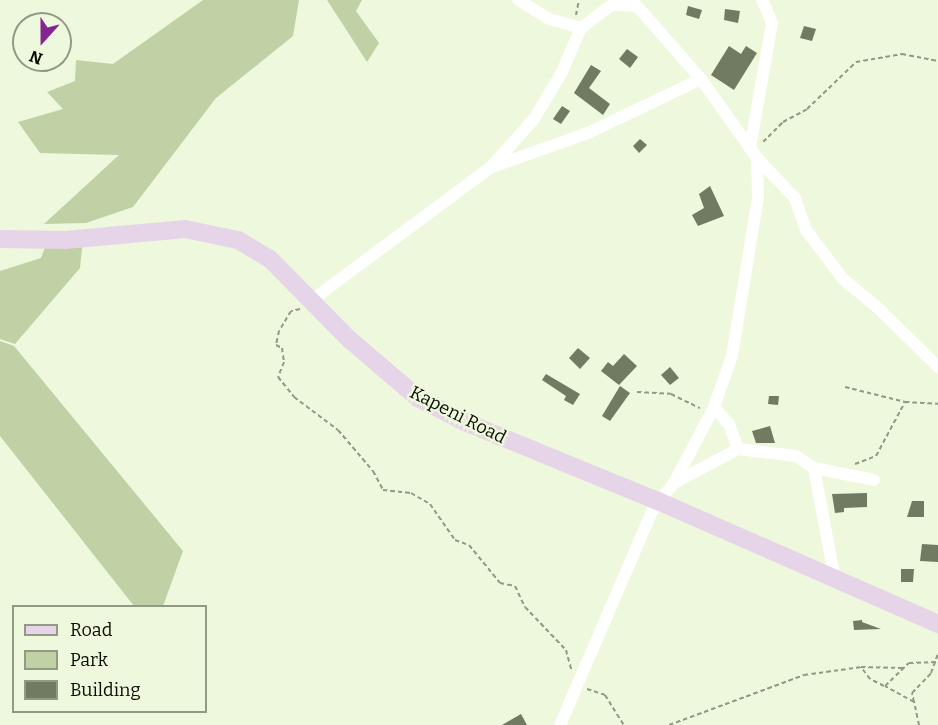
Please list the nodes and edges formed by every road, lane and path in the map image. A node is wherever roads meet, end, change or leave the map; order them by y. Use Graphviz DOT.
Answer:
graph roads {
  1 [pos="518,0"];
  2 [pos="579,0"];
  3 [pos="762,0"];
  4 [pos="581,26"];
  5 [pos="938,60"];
  6 [pos="701,79"];
  7 [pos="753,153"];
  8 [pos="490,168"];
  9 [pos="0,238"];
  10 [pos="312,300"];
  11 [pos="938,367"];
  12 [pos="845,387"];
  13 [pos="637,392"];
  14 [pos="905,402"];
  15 [pos="938,404"];
  16 [pos="712,411"];
  17 [pos="738,449"];
  18 [pos="876,456"];
  19 [pos="814,468"];
  20 [pos="874,480"];
  21 [pos="674,483"];
  22 [pos="658,501"];
  23 [pos="835,580"];
  24 [pos="938,624"];
  25 [pos="938,654"];
  26 [pos="933,662"];
  27 [pos="938,662"];
  28 [pos="861,666"];
  29 [pos="904,668"];
  30 [pos="575,685"];
  31 [pos="885,686"];
  32 [pos="914,702"];
  33 [pos="560,725"];
  34 [pos="624,725"];
  35 [pos="669,725"];
  36 [pos="919,725"];
  1 -- 4 [label="street"];
  2 -- 4 [label="path"];
  3 -- 7 [label="street"];
  4 -- 6 [label="street"];
  4 -- 8 [label="street"];
  5 -- 7 [label="path"];
  6 -- 7 [label="street"];
  6 -- 8 [label="street"];
  7 -- 11 [label="street"];
  7 -- 16 [label="street"];
  8 -- 10 [label="street"];
  9 -- 10 [label="main road, Kapeni Road"];
  10 -- 22 [label="main road, Kapeni Road"];
  10 -- 30 [label="path"];
  12 -- 14 [label="path"];
  13 -- 16 [label="path"];
  14 -- 15 [label="path"];
  14 -- 18 [label="path"];
  16 -- 17 [label="street"];
  16 -- 21 [label="street"];
  17 -- 19 [label="street"];
  17 -- 21 [label="street"];
  19 -- 20 [label="street"];
  19 -- 23 [label="street"];
  21 -- 22 [label="street"];
  22 -- 23 [label="main road, Kapeni Road"];
  22 -- 30 [label="street"];
  23 -- 24 [label="main road, Kapeni Road"];
  25 -- 26 [label="path"];
  26 -- 27 [label="path"];
  26 -- 29 [label="path"];
  26 -- 32 [label="path"];
  28 -- 29 [label="path"];
  28 -- 31 [label="path"];
  28 -- 35 [label="path"];
  29 -- 31 [label="path"];
  30 -- 33 [label="street"];
  30 -- 34 [label="path"];
  31 -- 32 [label="path"];
  32 -- 36 [label="path"];
}
